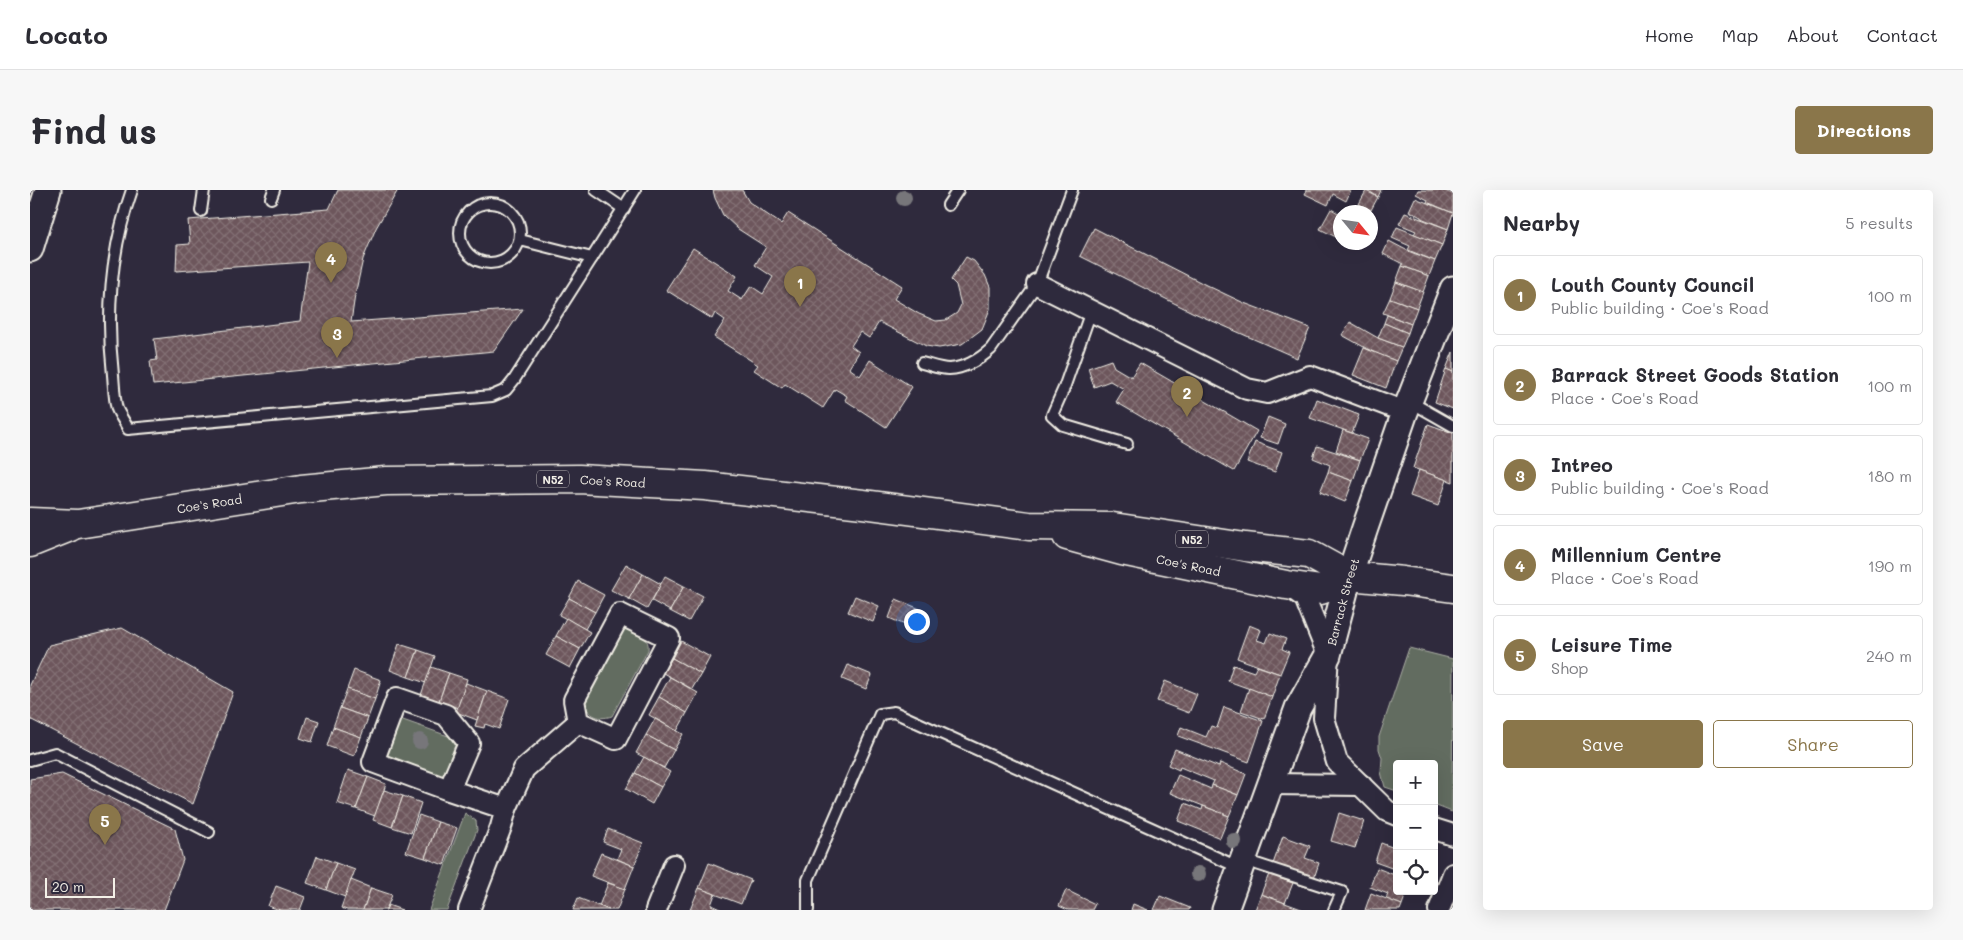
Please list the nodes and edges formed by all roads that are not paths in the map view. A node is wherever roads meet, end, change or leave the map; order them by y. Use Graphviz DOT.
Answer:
graph roads {
  1 [pos="48,190"];
  2 [pos="132,190"];
  3 [pos="204,190"];
  4 [pos="596,190"];
  5 [pos="635,190"];
  6 [pos="958,190"];
  7 [pos="1072,190"];
  8 [pos="948,205"];
  9 [pos="624,209"];
  10 [pos="201,211"];
  11 [pos="520,240"];
  12 [pos="30,249"];
  13 [pos="592,258"];
  14 [pos="1037,284"];
  15 [pos="1453,289"];
  16 [pos="1091,311"];
  17 [pos="922,363"];
  18 [pos="1407,407"];
  19 [pos="1453,426"];
  20 [pos="1127,444"];
  21 [pos="30,522"];
  22 [pos="78,524"];
  23 [pos="1029,526"];
  24 [pos="30,543"];
  25 [pos="1349,576"];
  26 [pos="1286,584"];
  27 [pos="1453,588"];
  28 [pos="1328,655"];
  29 [pos="578,722"];
  30 [pos="30,760"];
  31 [pos="1270,784"];
  32 [pos="1361,785"];
  33 [pos="448,790"];
  34 [pos="506,809"];
  35 [pos="1393,813"];
  36 [pos="1438,830"];
  37 [pos="209,832"];
  38 [pos="1453,836"];
  39 [pos="1241,864"];
  40 [pos="674,865"];
  41 [pos="1453,874"];
  42 [pos="469,910"];
  43 [pos="656,910"];
  44 [pos="808,910"];
  45 [pos="1225,910"];
  46 [pos="1334,910"];
  47 [pos="1439,910"];
  1 -- 12 [label="street"];
  2 -- 13 [label="lane"];
  3 -- 10 [label="lane"];
  4 -- 9 [label="lane"];
  5 -- 9 [label="lane"];
  6 -- 8 [label="lane"];
  7 -- 14 [label="lane"];
  9 -- 13 [label="lane"];
  11 -- 11 [label="lane"];
  11 -- 13 [label="lane"];
  14 -- 16 [label="street"];
  14 -- 17 [label="lane"];
  15 -- 18 [label="street, Barrack Street"];
  16 -- 18 [label="street"];
  16 -- 20 [label="lane"];
  18 -- 19 [label="lane"];
  18 -- 25 [label="street, Barrack Street"];
  21 -- 22 [label="main road, Coe's Road / N52"];
  22 -- 23 [label="main road, Coe's Road / N52"];
  22 -- 24 [label="main road, Coe's Road / N52"];
  23 -- 25 [label="main road, Coe's Road / N52"];
  23 -- 26 [label="main road, Coe's Road / N52"];
  25 -- 26 [label="main road, Coe's Road / N52"];
  25 -- 27 [label="main road, Coe's Road / N52"];
  25 -- 28 [label="street, Barrack Street"];
  26 -- 28 [label="street"];
  28 -- 31 [label="street, Barrack Street"];
  28 -- 32 [label="street"];
  29 -- 29 [label="street"];
  29 -- 34 [label="street"];
  30 -- 37 [label="lane"];
  31 -- 32 [label="street"];
  31 -- 39 [label="street, Barrack Street"];
  32 -- 35 [label="street"];
  33 -- 33 [label="street"];
  33 -- 34 [label="street"];
  34 -- 42 [label="street"];
  36 -- 38 [label="street"];
  39 -- 44 [label="lane"];
  39 -- 45 [label="street, Barrack Street"];
  39 -- 46 [label="lane"];
  40 -- 43 [label="street"];
  41 -- 47 [label="street"];
}
